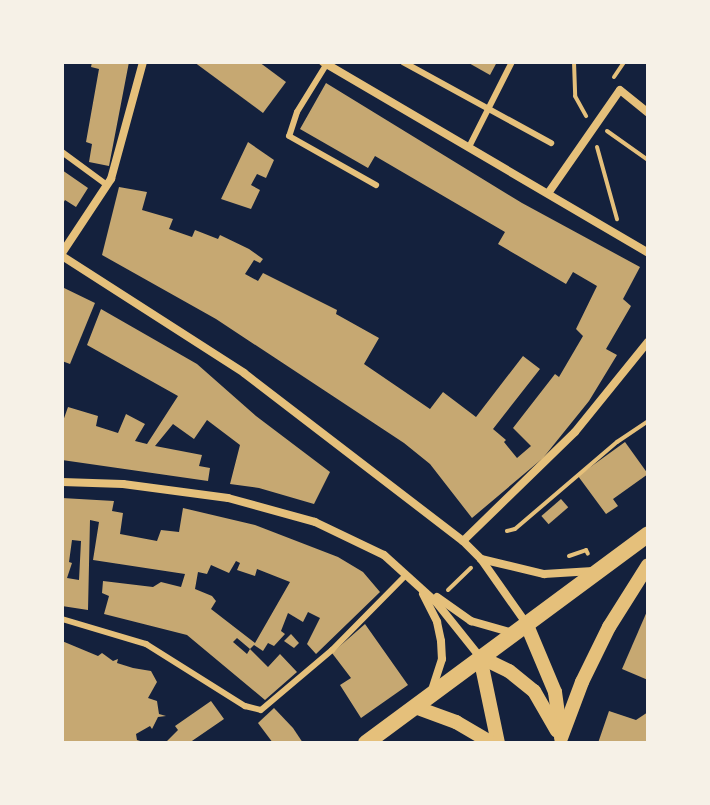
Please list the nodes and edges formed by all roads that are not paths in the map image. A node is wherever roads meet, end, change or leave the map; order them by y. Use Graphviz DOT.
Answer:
graph roads {
  1 [pos="143,62"];
  2 [pos="403,62"];
  3 [pos="512,62"];
  4 [pos="330,64"];
  5 [pos="489,109"];
  6 [pos="648,113"];
  7 [pos="551,143"];
  8 [pos="469,147"];
  9 [pos="62,152"];
  10 [pos="107,185"];
  11 [pos="376,185"];
  12 [pos="549,192"];
  13 [pos="648,253"];
  14 [pos="62,254"];
  15 [pos="648,342"];
  16 [pos="62,482"];
  17 [pos="648,534"];
  18 [pos="463,541"];
  19 [pos="481,559"];
  20 [pos="648,565"];
  21 [pos="597,571"];
  22 [pos="406,574"];
  23 [pos="419,586"];
  24 [pos="62,619"];
  25 [pos="520,628"];
  26 [pos="480,657"];
  27 [pos="429,696"];
  28 [pos="415,707"];
  29 [pos="560,741"];
  30 [pos="366,743"];
  31 [pos="495,743"];
  1 -- 10 [label="street"];
  2 -- 5 [label="lane"];
  3 -- 5 [label="lane"];
  4 -- 8 [label="street"];
  4 -- 11 [label="lane"];
  5 -- 7 [label="lane"];
  5 -- 8 [label="lane"];
  6 -- 12 [label="street"];
  8 -- 12 [label="street"];
  9 -- 10 [label="lane"];
  10 -- 14 [label="street"];
  12 -- 13 [label="street"];
  14 -- 18 [label="street"];
  15 -- 18 [label="street"];
  16 -- 22 [label="street"];
  17 -- 21 [label="main road"];
  18 -- 19 [label="street"];
  19 -- 21 [label="street"];
  19 -- 25 [label="street"];
  20 -- 29 [label="street"];
  21 -- 25 [label="main road"];
  22 -- 23 [label="street"];
  22 -- 24 [label="lane"];
  23 -- 25 [label="street"];
  23 -- 26 [label="street"];
  23 -- 27 [label="street"];
  25 -- 26 [label="main road"];
  25 -- 29 [label="street"];
  26 -- 27 [label="main road"];
  26 -- 29 [label="street"];
  26 -- 31 [label="street"];
  27 -- 28 [label="main road"];
  28 -- 30 [label="main road"];
  28 -- 31 [label="street"];
}
